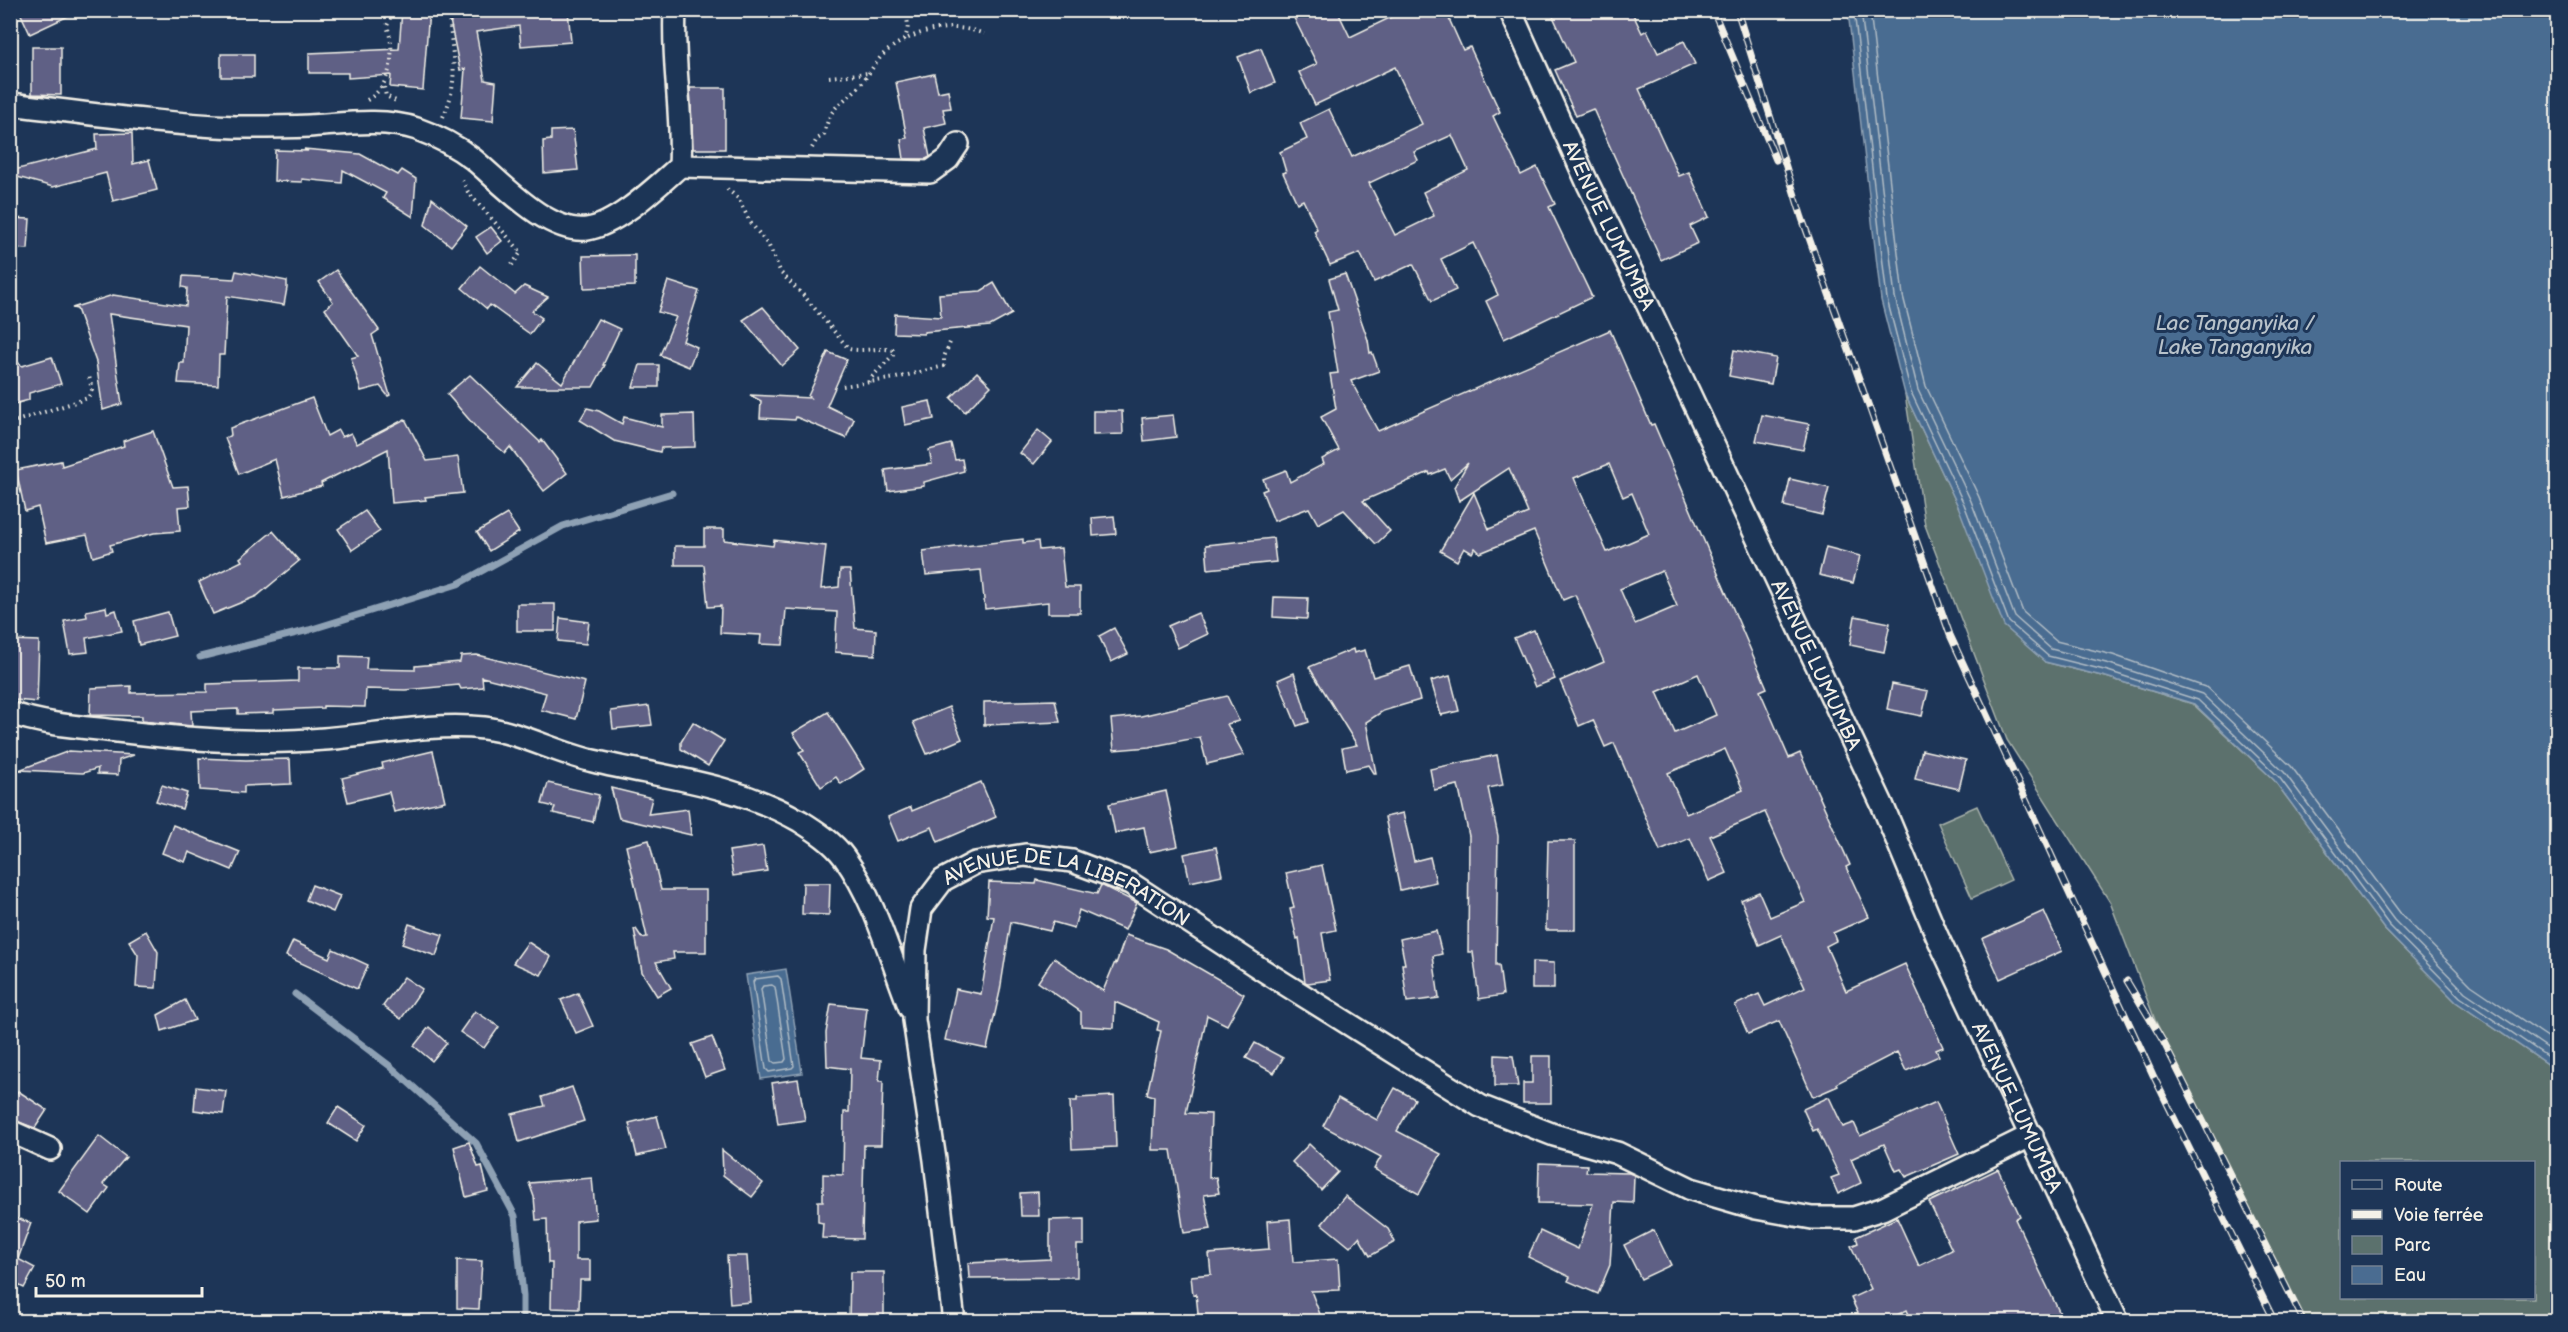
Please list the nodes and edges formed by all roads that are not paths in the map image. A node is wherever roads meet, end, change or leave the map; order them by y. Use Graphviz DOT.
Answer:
graph roads {
  1 [pos="675,10"];
  2 [pos="1510,10"];
  3 [pos="10,104"];
  4 [pos="958,144"];
  5 [pos="680,166"];
  6 [pos="10,713"];
  7 [pos="914,1020"];
  8 [pos="10,1131"];
  9 [pos="2032,1135"];
  10 [pos="50,1149"];
  11 [pos="954,1322"];
  12 [pos="2118,1322"];
  1 -- 5 [label="street"];
  2 -- 9 [label="street, AVENUE LUMUMBA"];
  3 -- 5 [label="street"];
  4 -- 5 [label="street"];
  6 -- 7 [label="street"];
  7 -- 9 [label="street, AVENUE DE LA LIBERATION"];
  7 -- 11 [label="street, AVENUE DE LA LIBERATION"];
  8 -- 10 [label="street"];
  9 -- 12 [label="street, AVENUE LUMUMBA"];
}
